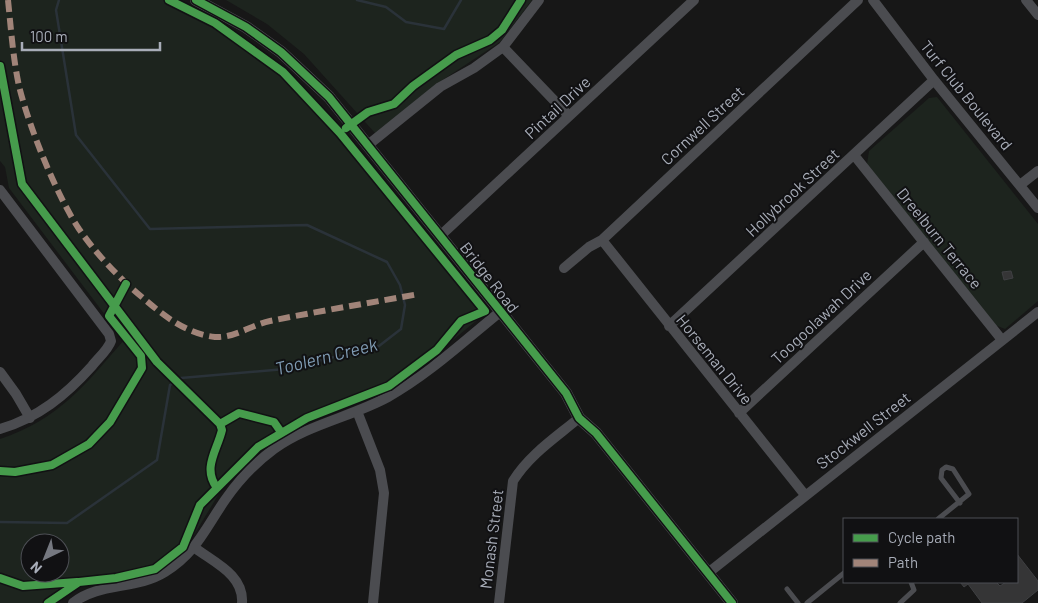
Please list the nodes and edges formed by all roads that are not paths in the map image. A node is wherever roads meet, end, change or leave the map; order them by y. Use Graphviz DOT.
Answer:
graph roads {
  1 [pos="196,0"];
  2 [pos="539,0"];
  3 [pos="694,0"];
  4 [pos="858,0"];
  5 [pos="873,0"];
  6 [pos="1026,0"];
  7 [pos="1038,15"];
  8 [pos="503,47"];
  9 [pos="934,80"];
  10 [pos="569,116"];
  11 [pos="368,145"];
  12 [pos="854,155"];
  13 [pos="1038,171"];
  14 [pos="1020,186"];
  15 [pos="0,190"];
  16 [pos="1038,208"];
  17 [pos="440,236"];
  18 [pos="602,240"];
  19 [pos="924,242"];
  20 [pos="564,268"];
  21 [pos="500,312"];
  22 [pos="1038,312"];
  23 [pos="669,326"];
  24 [pos="1002,340"];
  25 [pos="0,372"];
  26 [pos="356,411"];
  27 [pos="739,413"];
  28 [pos="30,418"];
  29 [pos="579,418"];
  30 [pos="0,429"];
  31 [pos="805,495"];
  32 [pos="960,503"];
  33 [pos="939,518"];
  34 [pos="195,548"];
  35 [pos="708,573"];
  36 [pos="843,575"];
  37 [pos="910,583"];
  38 [pos="787,588"];
  39 [pos="73,603"];
  40 [pos="242,603"];
  41 [pos="373,603"];
  42 [pos="499,603"];
  43 [pos="732,603"];
  44 [pos="798,603"];
  45 [pos="807,603"];
  46 [pos="900,603"];
  1 -- 11 [label="street, Bridge Road"];
  2 -- 8 [label="street"];
  3 -- 10 [label="street, Pintail Drive"];
  4 -- 18 [label="street, Cornwell Street"];
  5 -- 9 [label="street, Turf Club Boulevard"];
  6 -- 7 [label="street"];
  8 -- 10 [label="street"];
  8 -- 11 [label="street"];
  9 -- 12 [label="street, Hollybrook Street"];
  9 -- 14 [label="street, Turf Club Boulevard"];
  10 -- 17 [label="street, Pintail Drive"];
  11 -- 17 [label="street, Bridge Road"];
  12 -- 19 [label="street, Dreelburn Terrace"];
  12 -- 23 [label="street, Hollybrook Street"];
  13 -- 14 [label="street"];
  14 -- 16 [label="street, Turf Club Boulevard"];
  15 -- 28 [label="street"];
  17 -- 21 [label="street, Bridge Road"];
  18 -- 20 [label="street, Cornwell Street"];
  18 -- 23 [label="street, Horseman Drive"];
  19 -- 24 [label="street, Dreelburn Terrace"];
  19 -- 27 [label="street, Toogoolawah Drive"];
  21 -- 26 [label="street"];
  21 -- 29 [label="street, Bridge Road"];
  22 -- 24 [label="street, Stockwell Street"];
  23 -- 27 [label="street, Horseman Drive"];
  24 -- 31 [label="street, Stockwell Street"];
  25 -- 28 [label="street"];
  26 -- 34 [label="street"];
  26 -- 41 [label="street"];
  27 -- 31 [label="street, Horseman Drive"];
  28 -- 30 [label="street"];
  29 -- 35 [label="street, Bridge Road"];
  29 -- 42 [label="street, Monash Street"];
  31 -- 35 [label="street, Stockwell Street"];
  32 -- 32 [label="lane"];
  32 -- 33 [label="lane"];
  34 -- 39 [label="street"];
  34 -- 40 [label="street"];
  35 -- 43 [label="street, Bridge Road"];
  36 -- 45 [label="lane"];
  37 -- 46 [label="lane"];
  38 -- 44 [label="lane"];
}
